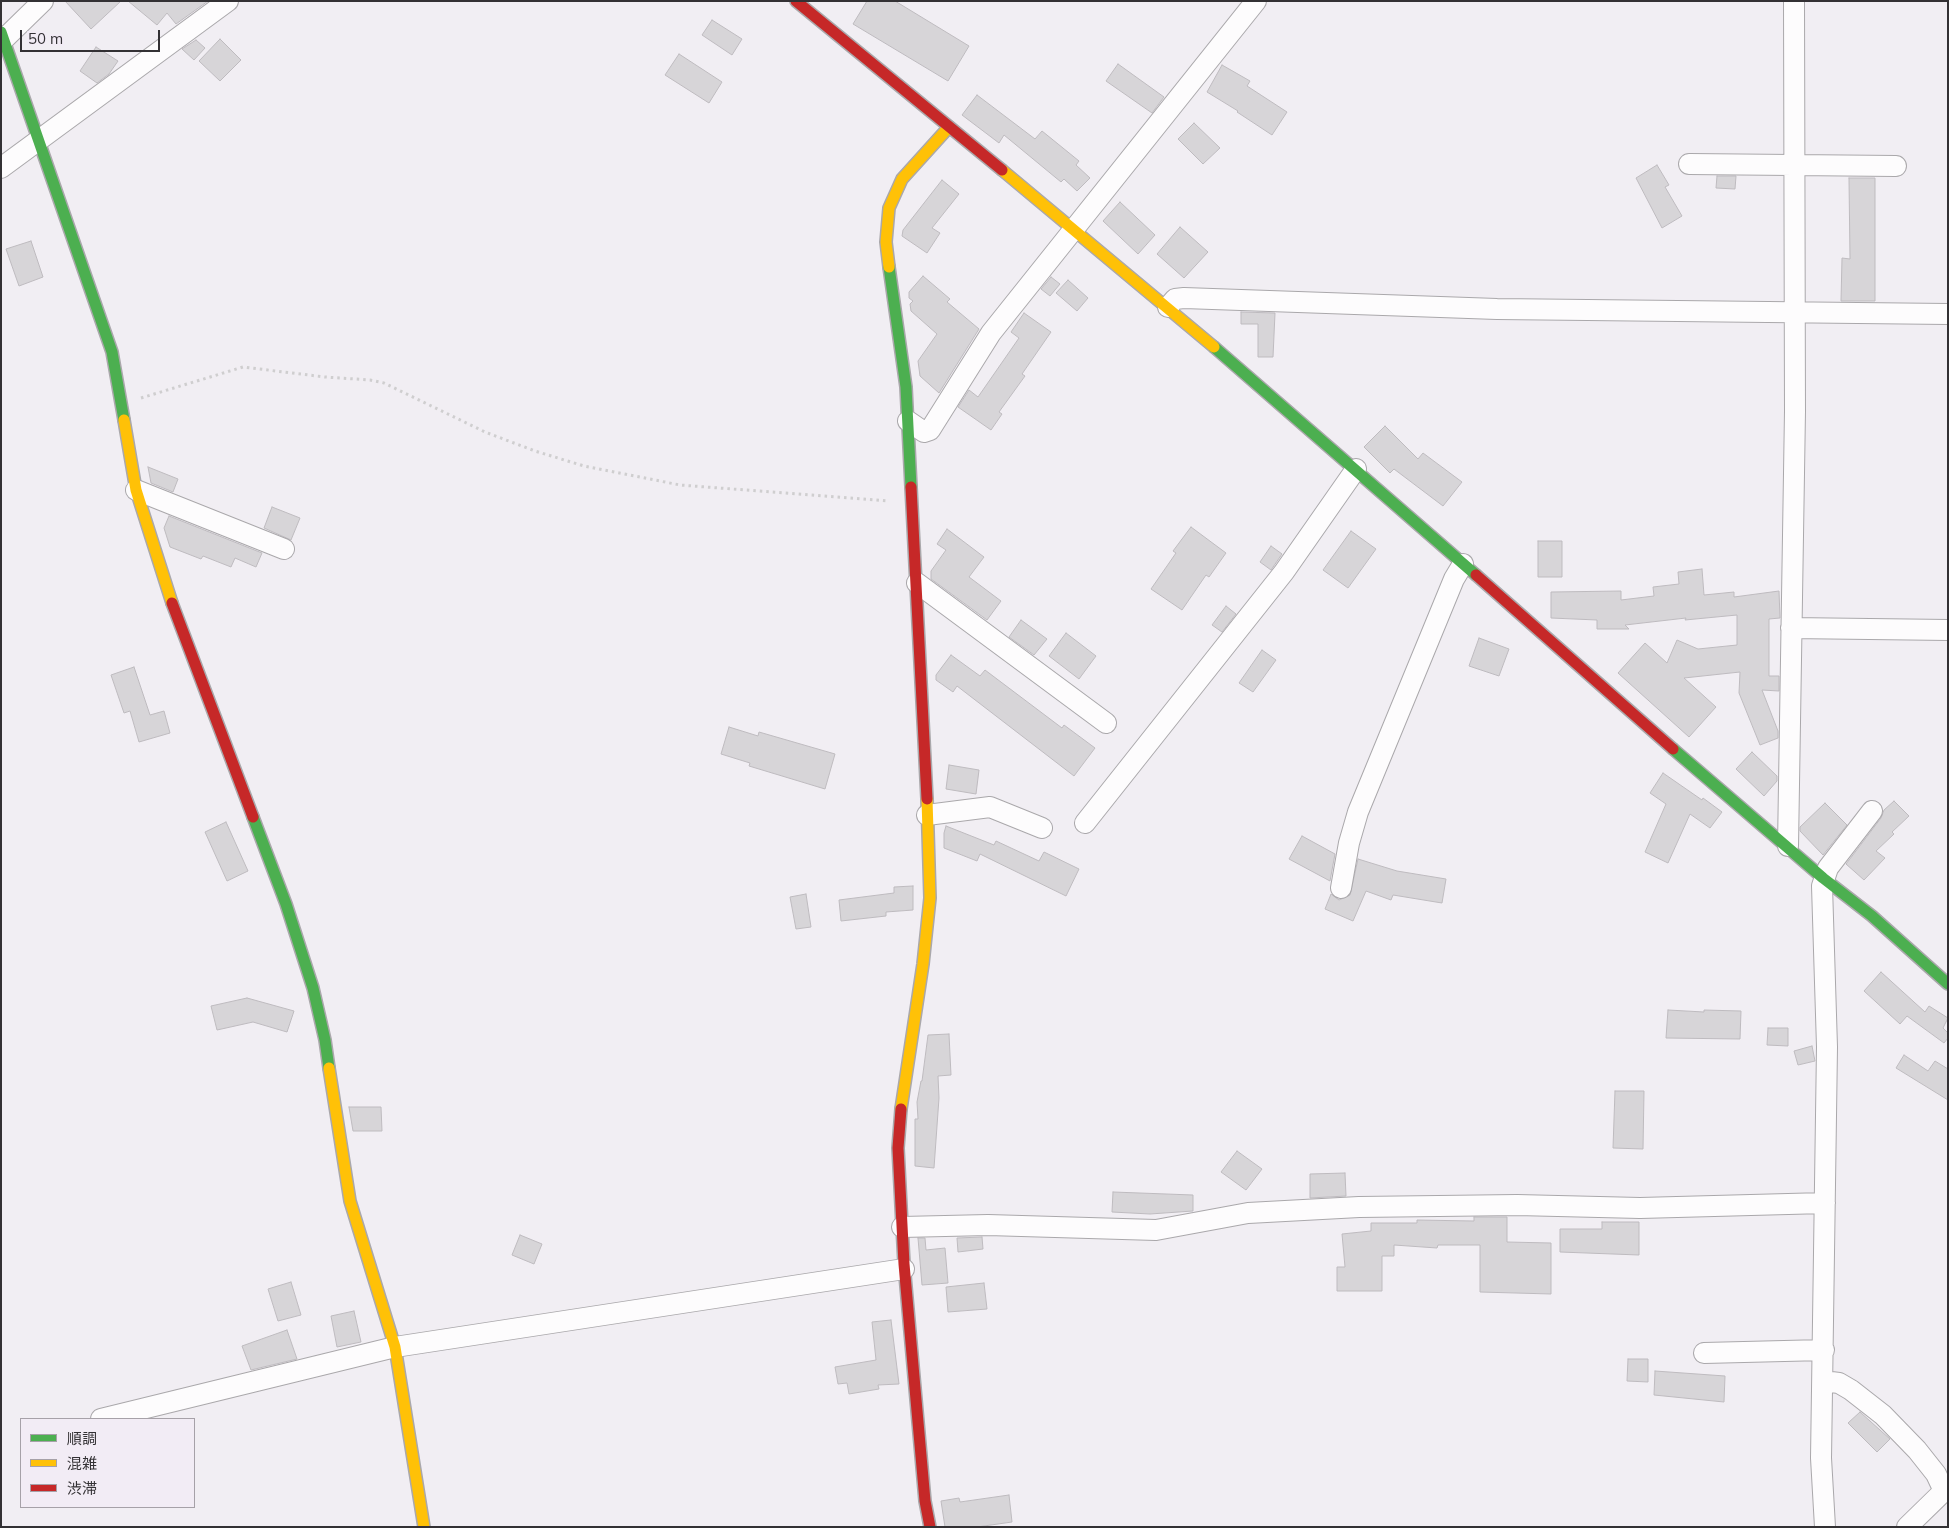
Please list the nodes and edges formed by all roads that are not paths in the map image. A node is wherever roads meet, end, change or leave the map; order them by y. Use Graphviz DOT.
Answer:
graph roads {
  1 [pos="43,1"];
  2 [pos="228,1"];
  3 [pos="796,1"];
  4 [pos="1256,1"];
  5 [pos="1794,1"];
  6 [pos="2,35"];
  7 [pos="949,127"];
  8 [pos="40,140"];
  9 [pos="1689,164"];
  10 [pos="1795,164"];
  11 [pos="1896,166"];
  12 [pos="1,168"];
  13 [pos="1074,228"];
  14 [pos="1168,307"];
  15 [pos="1795,312"];
  16 [pos="1948,314"];
  17 [pos="908,422"];
  18 [pos="1356,469"];
  19 [pos="136,490"];
  20 [pos="284,549"];
  21 [pos="1463,564"];
  22 [pos="917,583"];
  23 [pos="1792,628"];
  24 [pos="1948,630"];
  25 [pos="1106,723"];
  26 [pos="1872,811"];
  27 [pos="927,815"];
  28 [pos="1085,823"];
  29 [pos="1042,828"];
  30 [pos="1788,846"];
  31 [pos="1823,878"];
  32 [pos="1341,888"];
  33 [pos="1948,984"];
  34 [pos="1825,1203"];
  35 [pos="902,1227"];
  36 [pos="904,1269"];
  37 [pos="395,1347"];
  38 [pos="1824,1350"];
  39 [pos="1704,1353"];
  40 [pos="1823,1380"];
  41 [pos="105,1418"];
  42 [pos="1946,1489"];
  43 [pos="424,1527"];
  44 [pos="930,1527"];
  45 [pos="1824,1527"];
  46 [pos="1907,1527"];
  1 -- 6 [label="street"];
  2 -- 8 [label="street"];
  3 -- 7 [label="street"];
  4 -- 13 [label="street"];
  5 -- 10 [label="street"];
  6 -- 8 [label="street"];
  7 -- 13 [label="street"];
  7 -- 17 [label="street"];
  8 -- 12 [label="street"];
  8 -- 19 [label="street"];
  9 -- 10 [label="street"];
  10 -- 11 [label="street"];
  10 -- 15 [label="street"];
  13 -- 14 [label="street"];
  13 -- 17 [label="street"];
  14 -- 15 [label="street"];
  14 -- 18 [label="street"];
  15 -- 16 [label="street"];
  15 -- 23 [label="street"];
  17 -- 22 [label="street"];
  18 -- 21 [label="street"];
  18 -- 28 [label="street"];
  19 -- 20 [label="street"];
  19 -- 37 [label="street"];
  21 -- 30 [label="street"];
  21 -- 32 [label="street"];
  22 -- 25 [label="street"];
  22 -- 27 [label="street"];
  23 -- 24 [label="street"];
  23 -- 30 [label="street"];
  26 -- 31 [label="street"];
  27 -- 29 [label="street"];
  27 -- 35 [label="street"];
  30 -- 31 [label="street"];
  31 -- 33 [label="street"];
  31 -- 34 [label="street"];
  34 -- 35 [label="street"];
  34 -- 38 [label="street"];
  35 -- 36 [label="street"];
  36 -- 37 [label="street"];
  36 -- 44 [label="street"];
  37 -- 41 [label="street"];
  37 -- 43 [label="street"];
  38 -- 39 [label="street"];
  38 -- 40 [label="street"];
  40 -- 42 [label="street"];
  40 -- 45 [label="street"];
  42 -- 46 [label="street"];
}
